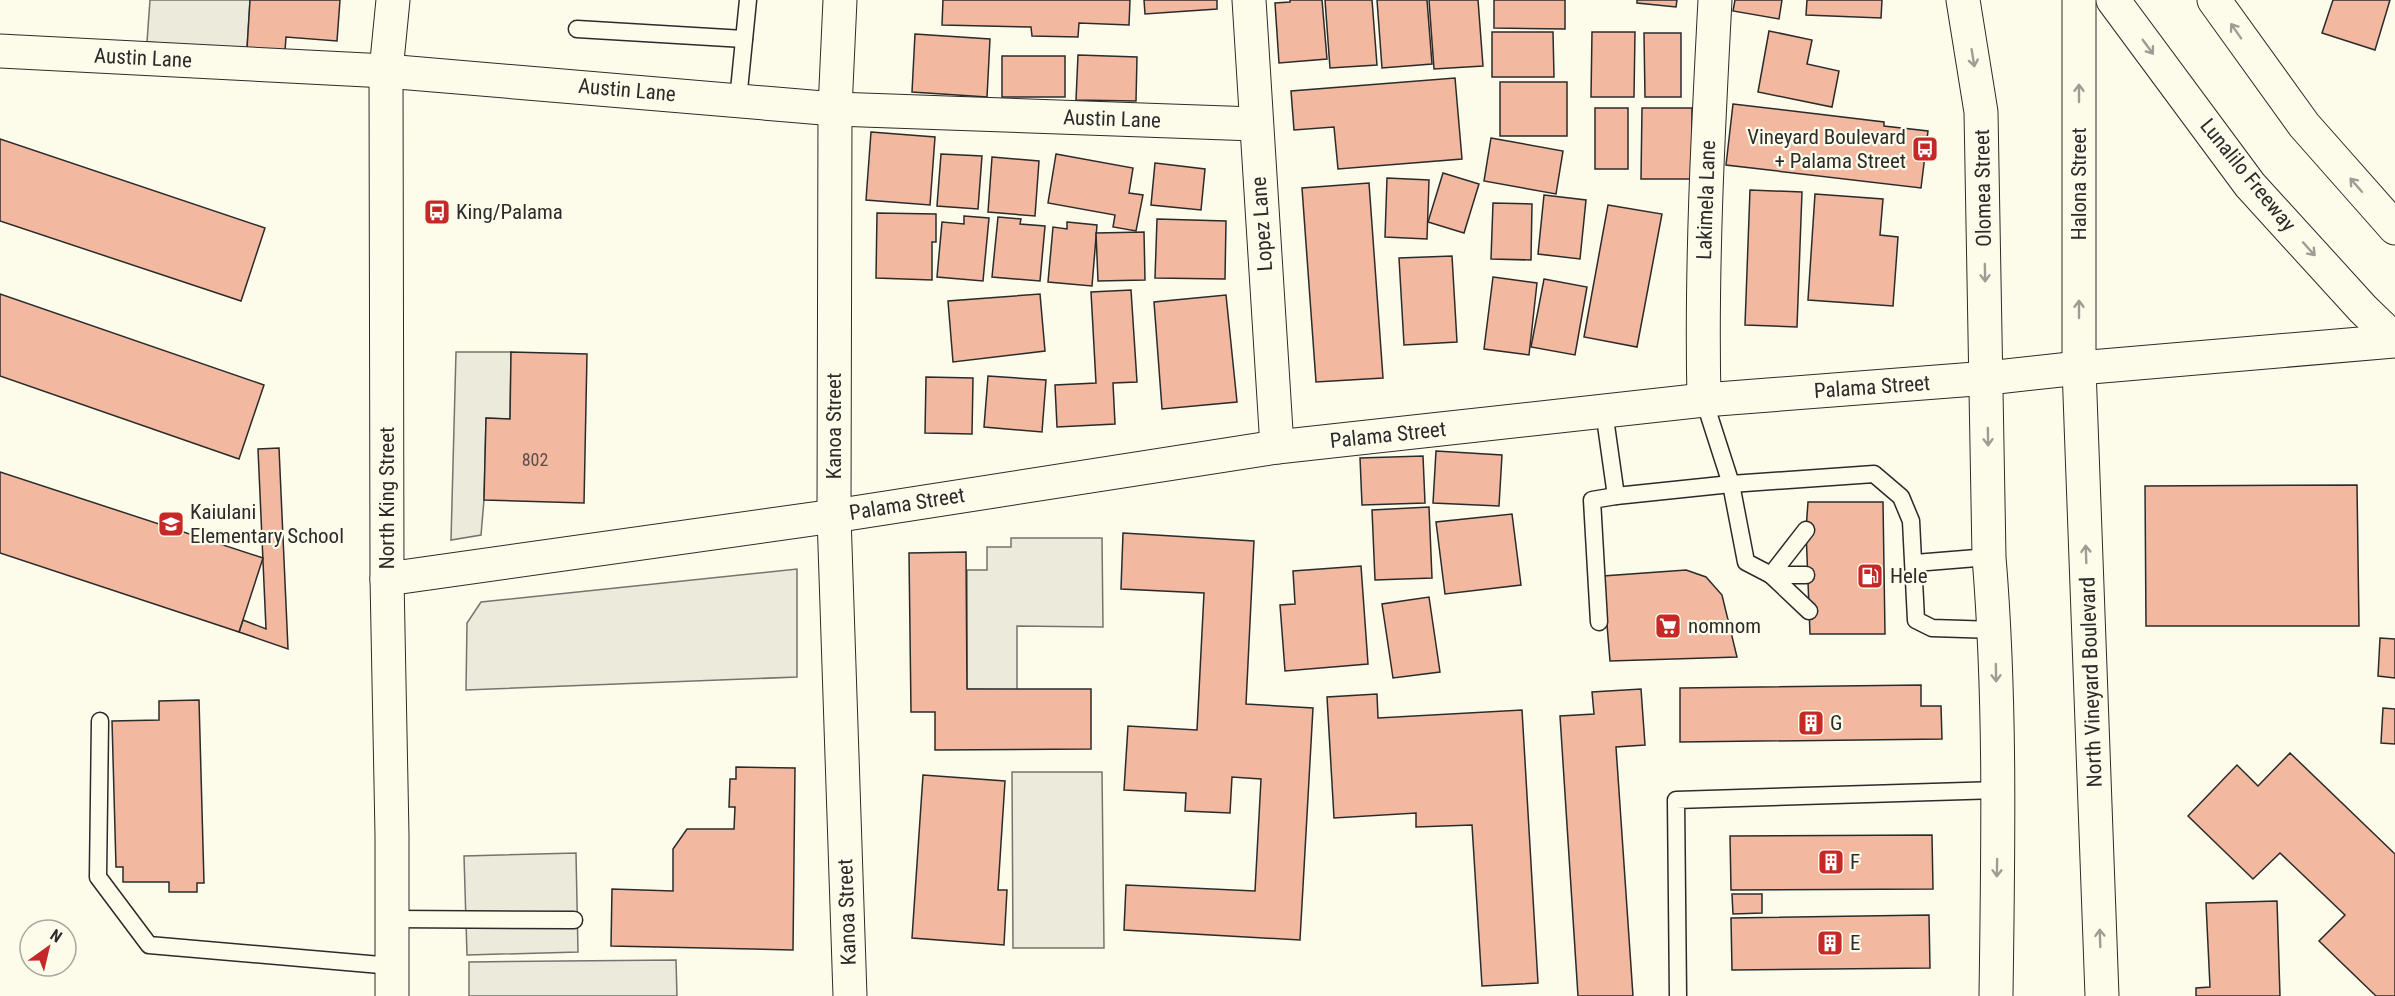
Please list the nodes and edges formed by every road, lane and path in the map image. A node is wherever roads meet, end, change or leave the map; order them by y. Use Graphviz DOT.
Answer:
graph roads {
  1 [pos="393,0"];
  2 [pos="748,0"];
  3 [pos="840,0"];
  4 [pos="1249,0"];
  5 [pos="1715,0"];
  6 [pos="1963,0"];
  7 [pos="2079,0"];
  8 [pos="2114,0"];
  9 [pos="2214,0"];
  10 [pos="577,29"];
  11 [pos="744,39"];
  12 [pos="0,51"];
  13 [pos="386,70"];
  14 [pos="738,100"];
  15 [pos="835,109"];
  16 [pos="1255,124"];
  17 [pos="2395,228"];
  18 [pos="2395,340"];
  19 [pos="2079,368"];
  20 [pos="1988,378"];
  21 [pos="1704,400"];
  22 [pos="1604,411"];
  23 [pos="1277,447"];
  24 [pos="1731,484"];
  25 [pos="1616,496"];
  26 [pos="834,516"];
  27 [pos="1806,530"];
  28 [pos="1989,557"];
  29 [pos="1914,563"];
  30 [pos="1771,575"];
  31 [pos="1806,575"];
  32 [pos="387,579"];
  33 [pos="1809,612"];
  34 [pos="1599,622"];
  35 [pos="1995,630"];
  36 [pos="100,721"];
  37 [pos="1998,790"];
  38 [pos="392,919"];
  39 [pos="574,920"];
  40 [pos="392,981"];
  41 [pos="850,996"];
  42 [pos="1678,996"];
  43 [pos="1996,996"];
  44 [pos="2102,996"];
  1 -- 13 [label="main road, North King Street"];
  2 -- 11 [label="lane"];
  3 -- 15 [label="main road, Kanoa Street"];
  4 -- 16 [label="main road, Lopez Lane"];
  5 -- 21 [label="main road, Lakimela Lane"];
  6 -- 20 [label="main road, Olomea Street, one-way"];
  19 -- 7 [label="main road, Halona Street, one-way"];
  8 -- 18 [label="main road, Lunalilo Freeway, one-way"];
  17 -- 9 [label="main road, one-way"];
  10 -- 11 [label="lane"];
  11 -- 14 [label="lane"];
  12 -- 13 [label="main road, Austin Lane"];
  13 -- 14 [label="main road, Austin Lane"];
  13 -- 32 [label="main road, North King Street"];
  14 -- 15 [label="main road, Austin Lane"];
  15 -- 16 [label="main road, Austin Lane"];
  15 -- 26 [label="main road, Kanoa Street"];
  16 -- 23 [label="main road, Lopez Lane"];
  18 -- 19 [label="main road, Palama Street"];
  19 -- 20 [label="main road, Palama Street"];
  44 -- 19 [label="main road, North Vineyard Boulevard, one-way"];
  20 -- 21 [label="main road, Palama Street"];
  20 -- 28 [label="main road, one-way"];
  21 -- 22 [label="main road, Palama Street"];
  21 -- 24 [label="lane"];
  22 -- 23 [label="main road, Palama Street"];
  22 -- 25 [label="lane"];
  23 -- 26 [label="main road, Palama Street"];
  24 -- 25 [label="lane"];
  24 -- 29 [label="lane"];
  24 -- 30 [label="lane"];
  25 -- 34 [label="lane"];
  26 -- 32 [label="main road, Palama Street"];
  26 -- 41 [label="main road, Kanoa Street"];
  27 -- 30 [label="lane"];
  28 -- 29 [label="lane"];
  28 -- 35 [label="main road"];
  29 -- 35 [label="lane"];
  30 -- 31 [label="lane"];
  30 -- 33 [label="lane"];
  32 -- 38 [label="main road, North King Street"];
  35 -- 37 [label="main road, one-way"];
  36 -- 40 [label="lane"];
  37 -- 42 [label="lane"];
  37 -- 43 [label="main road, one-way"];
  38 -- 39 [label="lane"];
  38 -- 40 [label="main road, North King Street"];
}
